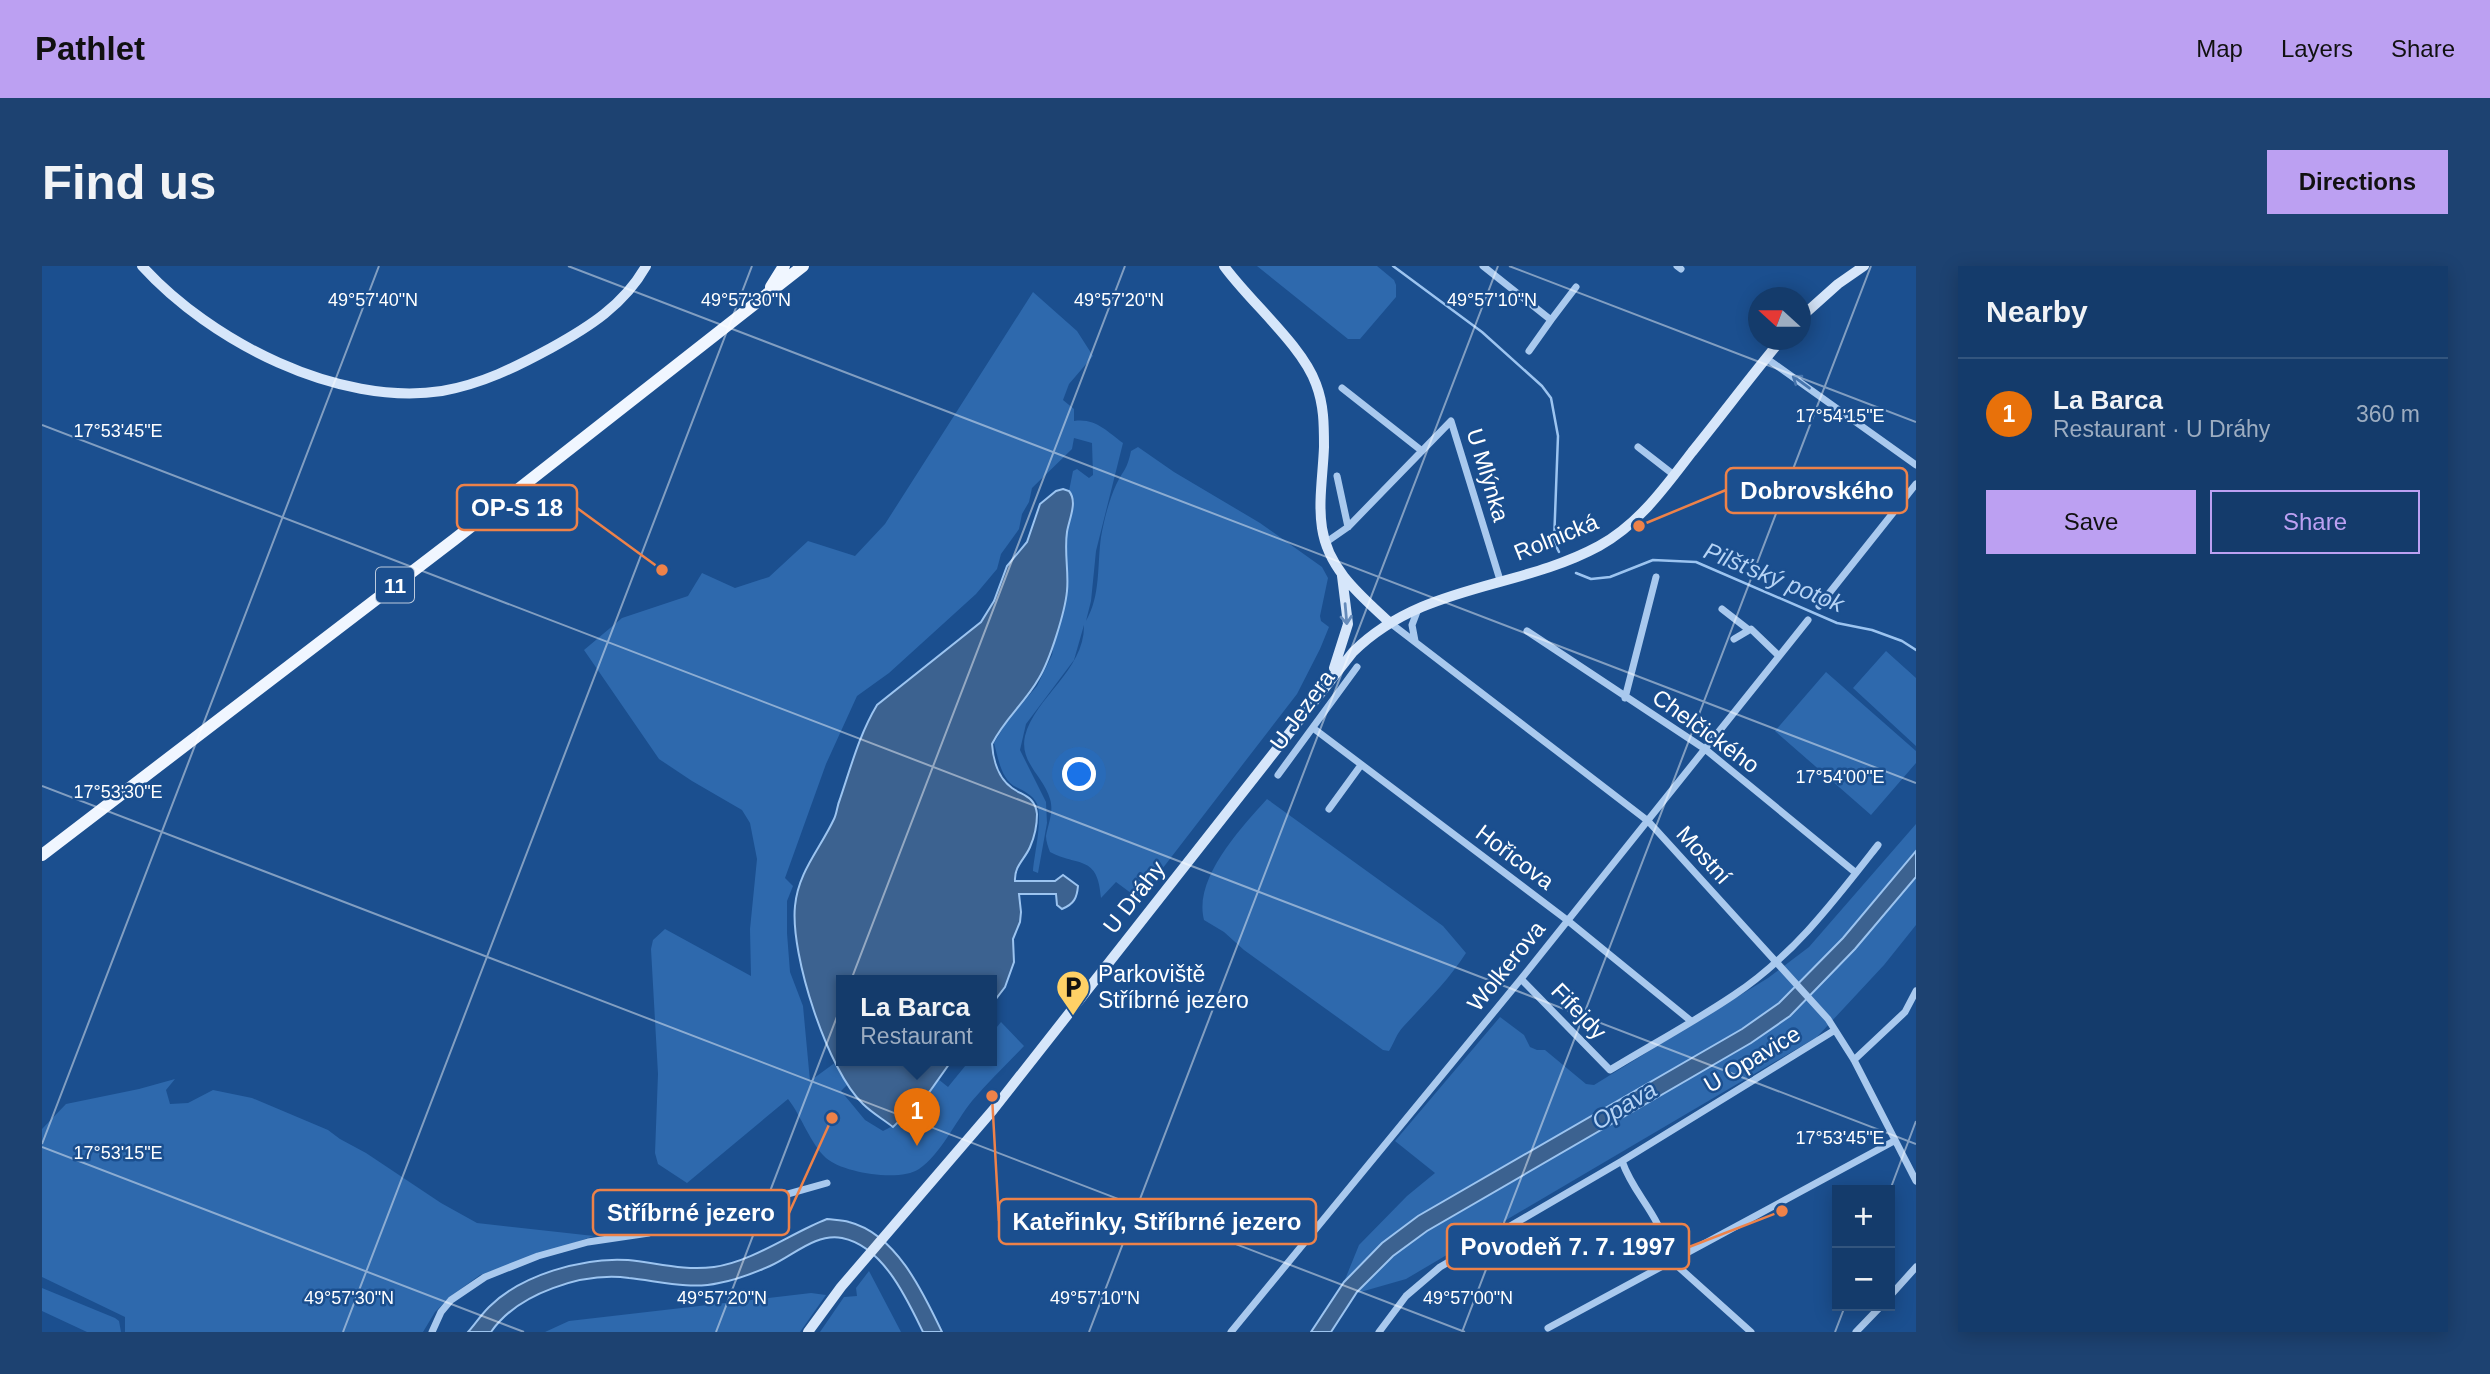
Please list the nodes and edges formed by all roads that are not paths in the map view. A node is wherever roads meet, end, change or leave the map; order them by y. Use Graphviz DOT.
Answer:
graph roads {
  1 [pos="142,266"];
  2 [pos="646,266"];
  3 [pos="784,266"];
  4 [pos="803,266"];
  5 [pos="1224,266"];
  6 [pos="1483,266"];
  7 [pos="1864,266"];
  8 [pos="1576,287"];
  9 [pos="1811,309"];
  10 [pos="746,313"];
  11 [pos="1551,320"];
  12 [pos="1773,350"];
  13 [pos="1529,351"];
  14 [pos="1766,358"];
  15 [pos="1342,388"];
  16 [pos="1638,447"];
  17 [pos="1422,451"];
  18 [pos="1916,465"];
  19 [pos="1674,475"];
  20 [pos="1337,476"];
  21 [pos="1916,484"];
  22 [pos="1348,527"];
  23 [pos="1325,544"];
  24 [pos="1342,576"];
  25 [pos="1656,577"];
  26 [pos="1500,580"];
  27 [pos="1419,606"];
  28 [pos="1819,606"];
  29 [pos="1722,609"];
  30 [pos="1808,620"];
  31 [pos="1389,622"];
  32 [pos="1749,630"];
  33 [pos="1527,631"];
  34 [pos="1734,639"];
  35 [pos="1415,642"];
  36 [pos="1779,656"];
  37 [pos="1357,667"];
  38 [pos="1329,680"];
  39 [pos="1625,698"];
  40 [pos="1313,728"];
  41 [pos="1705,749"];
  42 [pos="1361,765"];
  43 [pos="1278,775"];
  44 [pos="1329,809"];
  45 [pos="1648,821"];
  46 [pos="1878,845"];
  47 [pos="42,855"];
  48 [pos="1856,873"];
  49 [pos="1567,920"];
  50 [pos="1776,962"];
  51 [pos="1521,979"];
  52 [pos="1916,991"];
  53 [pos="1691,1021"];
  54 [pos="1835,1030"];
  55 [pos="1854,1060"];
  56 [pos="1894,1141"];
  57 [pos="1622,1161"];
  58 [pos="1916,1181"];
  59 [pos="827,1183"];
  60 [pos="1673,1262"];
  61 [pos="1916,1268"];
  62 [pos="1895,1291"];
  63 [pos="1876,1311"];
  64 [pos="1548,1328"];
  65 [pos="432,1332"];
  66 [pos="808,1332"];
  67 [pos="1231,1332"];
  68 [pos="1379,1332"];
  69 [pos="1751,1332"];
  70 [pos="1856,1332"];
  1 -- 2 [label="street"];
  3 -- 10 [label="main road"];
  4 -- 10 [label="main road, 11"];
  5 -- 23 [label="street, U Dráhy"];
  6 -- 11 [label="street"];
  7 -- 9 [label="street"];
  8 -- 11 [label="street"];
  10 -- 47 [label="main road, 11"];
  11 -- 13 [label="street"];
  12 -- 14 [label="street, Rolnická"];
  18 -- 14 [label="street, one-way"];
  14 -- 19 [label="street, Rolnická"];
  15 -- 17 [label="street"];
  16 -- 19 [label="street"];
  17 -- 22 [label="street"];
  17 -- 26 [label="street, U Mlýnka"];
  19 -- 26 [label="street, Rolnická"];
  20 -- 22 [label="street"];
  21 -- 28 [label="street"];
  22 -- 23 [label="street"];
  23 -- 24 [label="street, U Dráhy"];
  24 -- 31 [label="street, U Dráhy"];
  24 -- 38 [label="street, U Dráhy, one-way"];
  25 -- 39 [label="street"];
  26 -- 27 [label="street, Rolnická"];
  27 -- 31 [label="street, Rolnická"];
  27 -- 35 [label="street"];
  29 -- 32 [label="street"];
  30 -- 36 [label="street, Wolkerova"];
  31 -- 35 [label="street, Mostní"];
  31 -- 38 [label="street, U Dráhy"];
  32 -- 34 [label="street"];
  32 -- 36 [label="street"];
  33 -- 39 [label="street, Chelčického"];
  35 -- 45 [label="street, Mostní"];
  36 -- 41 [label="street, Wolkerova"];
  37 -- 40 [label="street, U Jezera"];
  38 -- 66 [label="street, U Dráhy"];
  39 -- 41 [label="street, Chelčického"];
  40 -- 42 [label="street, Hořicova"];
  40 -- 43 [label="street, U Jezera"];
  41 -- 45 [label="street, Wolkerova"];
  41 -- 48 [label="street, Chelčického"];
  42 -- 44 [label="street"];
  42 -- 49 [label="street, Hořicova"];
  45 -- 49 [label="street, Wolkerova"];
  45 -- 50 [label="street, Mostní"];
  46 -- 48 [label="street"];
  48 -- 50 [label="street"];
  49 -- 51 [label="street, Wolkerova"];
  49 -- 53 [label="street, Hořicova"];
  50 -- 53 [label="street"];
  50 -- 54 [label="street, Mostní"];
  51 -- 53 [label="street, Fifejdy"];
  51 -- 67 [label="street, Wolkerova"];
  52 -- 55 [label="street"];
  54 -- 55 [label="street, Mostní"];
  54 -- 57 [label="street, U Opavice"];
  55 -- 56 [label="street, Mostní"];
  56 -- 58 [label="street, Mostní"];
  56 -- 60 [label="street"];
  57 -- 60 [label="street"];
  57 -- 68 [label="street, U Opavice"];
  59 -- 65 [label="street"];
  60 -- 64 [label="street"];
  60 -- 69 [label="street"];
  61 -- 62 [label="street"];
  63 -- 70 [label="street"];
}
